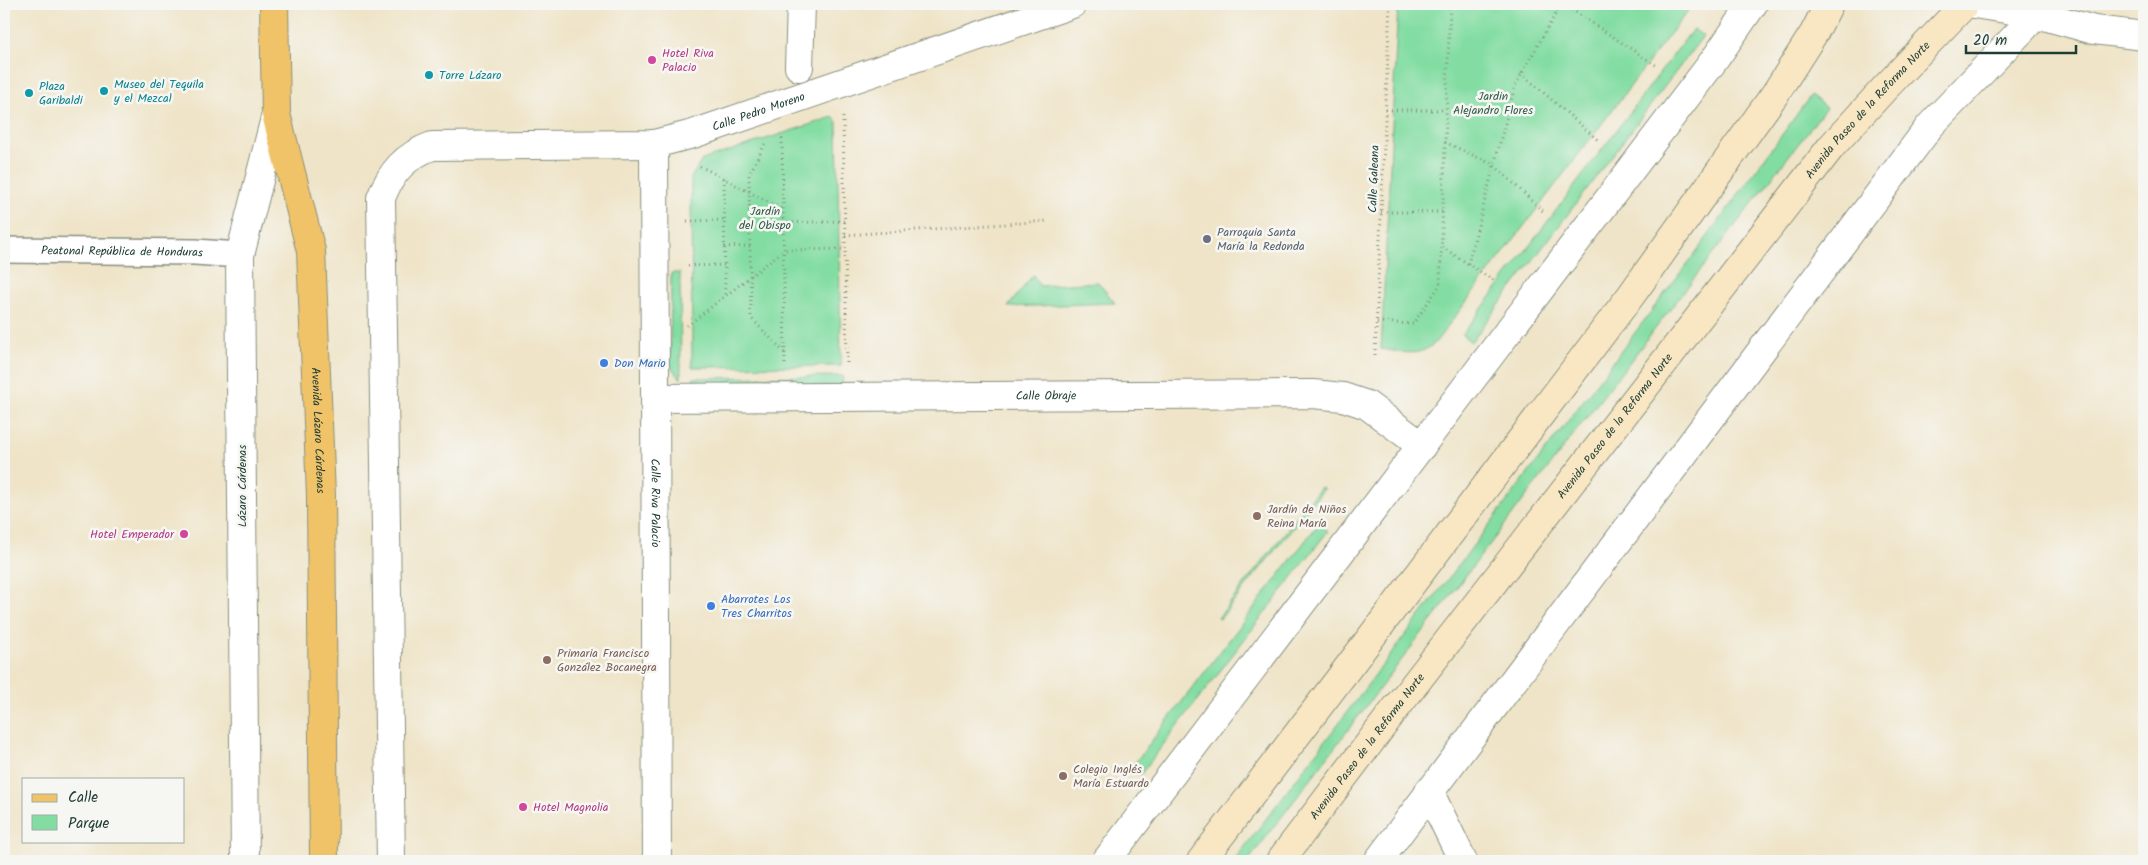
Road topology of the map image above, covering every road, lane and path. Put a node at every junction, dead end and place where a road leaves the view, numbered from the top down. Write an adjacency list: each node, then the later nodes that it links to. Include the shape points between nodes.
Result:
1 (274, 4): 18 (main road, Avenida Lázaro Cárdenas)
2 (801, 4): 13 (street)
3 (1072, 4): 24 (street, Calle Pedro Moreno, via 692,134)
4 (1390, 4): 16 (path, Calle Galeana)
5 (1450, 4): 17 (path)
6 (1562, 4): 14 (path); 15 (path)
7 (1753, 4): 59 (street, via 1703,75)
8 (1829, 4): 66 (main road, via 1775,94 1632,294)
9 (1965, 4): 67 (main road, Avenida Paseo de la Reforma Norte, via 1831,147)
10 (1974, 4): 11 (street)
11 (2037, 14): 12 (street, via 2094,30); 60 (street, via 1930,126)
12 (2144, 36)
13 (800, 66)
14 (1657, 66)
15 (1521, 73): 22 (path); 26 (path)
16 (1386, 110): 17 (path); 30 (path, Calle Galeana)
17 (1446, 110): 23 (path)
18 (276, 114): 45 (street, Lázaro Cárdenas); 62 (main road, Avenida Lázaro Cárdenas, via 311,250 321,496)
19 (842, 114): 35 (path)
20 (782, 135): 29 (path)
21 (769, 136): 28 (path, via 749,175)
22 (1599, 141)
23 (1445, 142): 26 (path); 31 (path)
24 (654, 144): 58 (street, Calle Riva Palacio); 63 (street, Calle Pedro Moreno, via 432,146 415,152 397,167 388,181 382,198)
25 (694, 163): 27 (path)
26 (1494, 165): 32 (path); 46 (path)
27 (724, 178): 28 (path); 33 (path)
28 (749, 192): 29 (path); 39 (path)
29 (784, 210): 37 (path)
30 (1381, 212): 31 (path); 52 (path, Calle Galeana)
31 (1442, 212): 40 (path)
32 (1544, 212)
33 (724, 220): 34 (path); 41 (path)
34 (685, 221)
35 (844, 221): 37 (path); 38 (path)
36 (1048, 222): 38 (path)
37 (783, 223): 44 (path)
38 (845, 234): 42 (path)
39 (750, 246): 41 (path); 49 (path)
40 (1441, 246): 46 (path); 52 (path, via 1440,285 1413,324)
41 (724, 247): 47 (path)
42 (845, 249): 44 (path); 57 (path)
43 (4, 250): 45 (street, Peatonal República de Honduras)
44 (784, 250): 49 (path); 54 (path)
45 (240, 255): 61 (street, Lázaro Cárdenas)
46 (1468, 264): 50 (path)
47 (724, 265): 48 (path); 51 (path)
48 (686, 266)
49 (750, 277): 51 (path); 54 (path, via 751,318)
50 (1493, 280)
51 (725, 297): 53 (path)
52 (1377, 322): 55 (path, Calle Galeana)
53 (687, 326)
54 (785, 353): 56 (path)
55 (1375, 355)
56 (785, 372)
57 (847, 372)
58 (656, 398): 59 (street, Calle Obraje, via 1313,394 1343,397 1367,405); 64 (street, Calle Riva Palacio)
59 (1422, 446): 65 (street)
60 (1429, 791): 68 (street); 69 (street)
61 (245, 861)
62 (324, 861)
63 (391, 861)
64 (657, 861)
65 (1106, 861)
66 (1201, 861)
67 (1280, 861)
68 (1378, 861)
69 (1463, 861)

